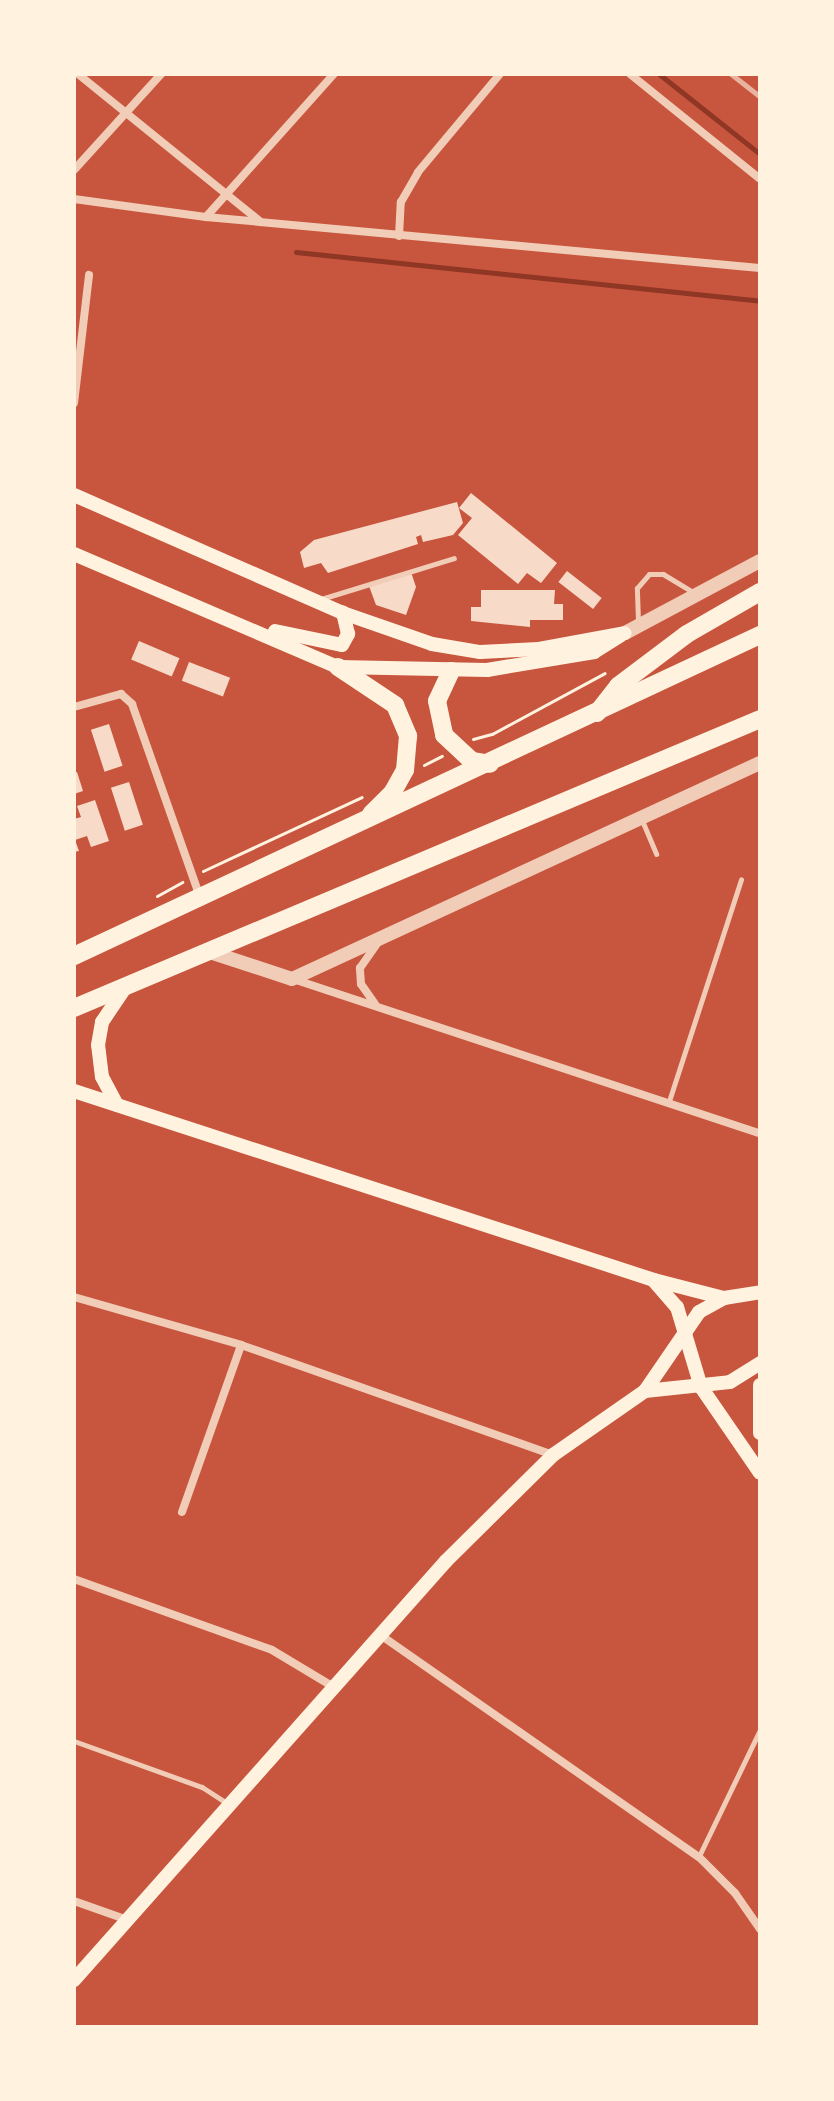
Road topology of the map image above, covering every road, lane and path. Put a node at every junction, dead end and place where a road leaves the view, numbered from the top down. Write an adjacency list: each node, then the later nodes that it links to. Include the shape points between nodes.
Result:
1 (78, 74): 6 (street)
2 (161, 74): 6 (street)
3 (334, 74): 9 (street)
4 (500, 74): 13 (street, via 418,172 401,202)
5 (630, 74): 8 (street)
6 (126, 113): 7 (street); 9 (street)
7 (74, 170)
8 (760, 179)
9 (227, 195): 11 (street); 12 (street)
10 (74, 199): 11 (street)
11 (206, 217): 12 (street)
12 (262, 222): 13 (street)
13 (399, 236): 14 (street)
14 (760, 268)
15 (89, 275): 16 (street)
16 (74, 403)
17 (74, 495): 23 (main road)
18 (74, 554): 25 (main road)
19 (454, 558): 23 (lane)
20 (760, 561): 22 (street)
21 (760, 592): 33 (highway, via 641,668 618,686)
22 (697, 595): 26 (street); 26 (lane, via 663,574 649,574 637,588)
23 (317, 601): 24 (main road)
24 (343, 613): 25 (main road, via 348,634 337,646); 27 (main road, via 432,644 480,652 539,649)
25 (228, 618): 29 (main road)
26 (639, 626): 27 (street)
27 (625, 633): 31 (main road, via 594,652)
28 (759, 636): 33 (highway)
29 (338, 667): 31 (main road); 42 (highway, via 395,705 408,736 405,770 393,792)
30 (614, 667): 35 (path, via 492,734)
31 (451, 671): 38 (highway, via 437,701 444,735 472,761)
32 (74, 707): 44 (street, via 121,694 132,704)
33 (594, 717): 38 (highway)
34 (760, 719): 49 (highway)
35 (468, 740)
36 (447, 754): 39 (path)
37 (760, 763): 41 (street)
38 (490, 764): 42 (highway)
39 (412, 771)
40 (371, 793): 44 (path)
41 (641, 818): 43 (lane); 48 (street)
42 (362, 823): 46 (highway)
43 (656, 854)
44 (192, 876): 46 (street); 47 (path)
45 (741, 879): 56 (lane)
46 (201, 898): 50 (highway)
47 (151, 900)
48 (381, 938): 51 (street); 53 (street, via 360,968 366,995)
49 (210, 952): 51 (street); 52 (highway)
50 (74, 956)
51 (292, 979): 53 (street)
52 (129, 984): 54 (highway); 57 (main road, via 102,1022 98,1045 102,1077)
53 (379, 1007): 56 (street)
54 (74, 1008)
55 (74, 1091): 57 (main road)
56 (669, 1101): 58 (street)
57 (117, 1105): 59 (main road)
58 (760, 1133)
59 (654, 1280): 62 (main road); 63 (main road, via 677,1307)
60 (760, 1292): 62 (main road)
61 (74, 1297): 64 (street)
62 (724, 1298): 63 (main road, via 699,1312)
63 (687, 1330): 67 (main road, via 687,1350); 68 (main road)
64 (241, 1345): 70 (street); 72 (street)
65 (760, 1363): 67 (main road, via 730,1382)
66 (760, 1385): 69 (main road)
67 (701, 1387): 68 (main road); 71 (main road)
68 (645, 1391): 70 (main road)
69 (760, 1433)
70 (553, 1455): 74 (main road)
71 (760, 1473)
72 (182, 1512)
73 (74, 1579): 75 (street, via 272,1650)
74 (378, 1634): 75 (main road); 79 (street)
75 (332, 1686): 78 (main road)
76 (760, 1730): 79 (lane)
77 (74, 1741): 78 (lane, via 202,1787)
78 (227, 1803): 81 (main road)
79 (699, 1857): 82 (street, via 735,1893)
80 (74, 1901): 81 (street)
81 (125, 1919): 83 (main road)
82 (760, 1929)
83 (74, 1980)

